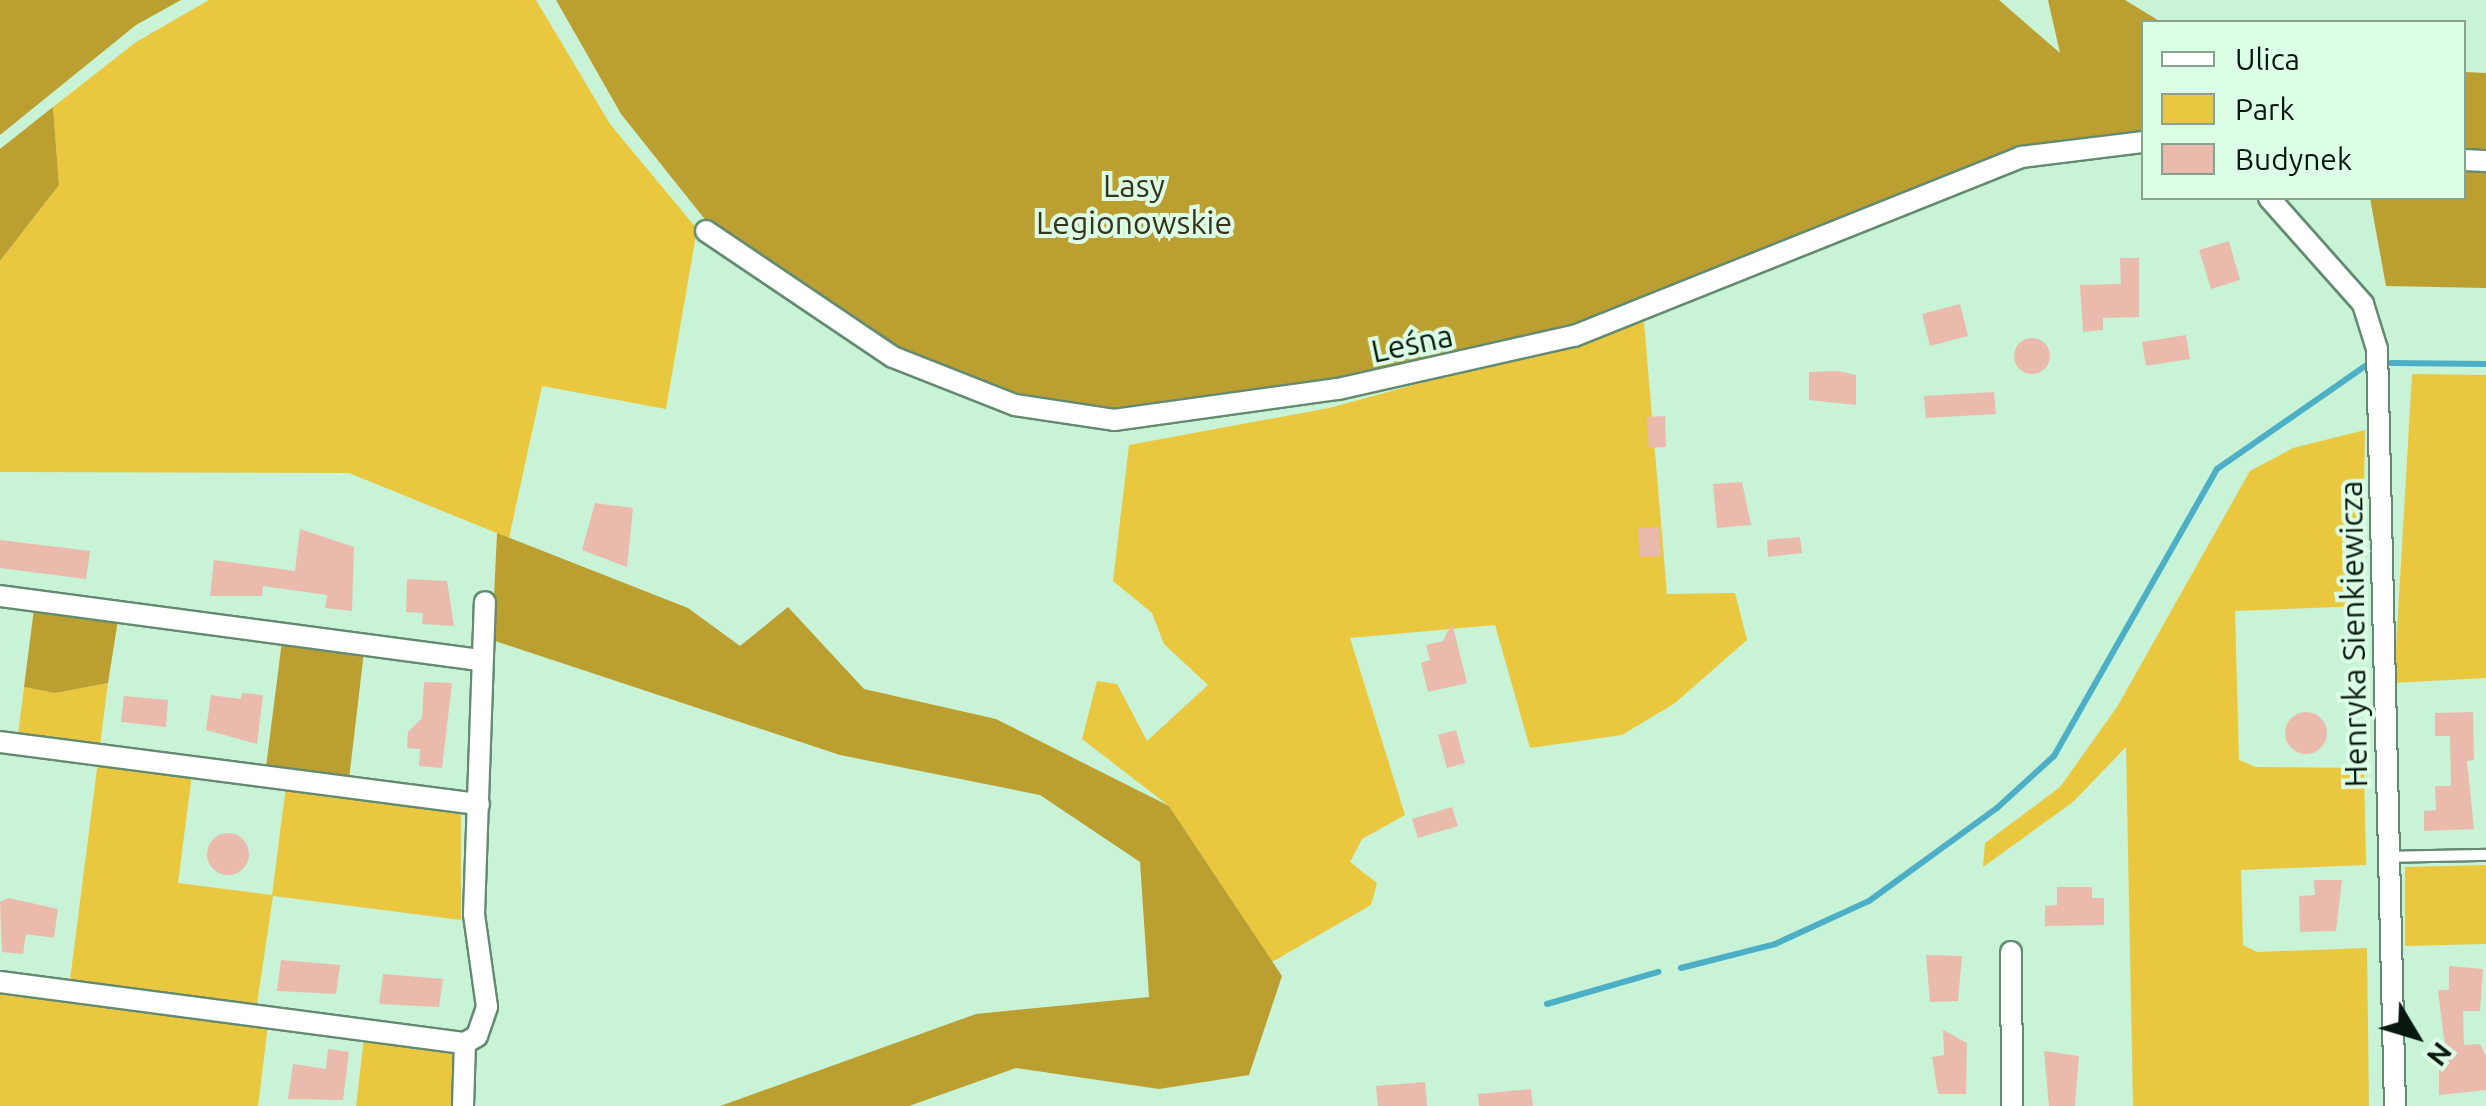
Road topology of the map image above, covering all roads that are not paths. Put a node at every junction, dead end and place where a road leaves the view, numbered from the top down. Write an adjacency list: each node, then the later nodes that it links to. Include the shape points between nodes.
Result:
1 (2141, 142): 3 (street, Leśna, via 2020,156 1574,336 1240,407 1114,420 1016,405 893,357)
2 (2271, 200): 10 (street, Henryka Sienkiewicza, via 2363,304 2377,349)
3 (706, 231)
4 (0, 596): 6 (street)
5 (485, 602): 6 (street)
6 (481, 660): 8 (street)
7 (0, 742): 8 (street)
8 (478, 804): 13 (street, via 474,948 487,1007 477,1036)
9 (2486, 855): 10 (lane)
10 (2388, 858): 16 (street, Henryka Sienkiewicza)
11 (2011, 952): 15 (street)
12 (0, 982): 13 (street)
13 (465, 1043): 14 (street)
14 (462, 1106)
15 (2012, 1106)
16 (2395, 1106)

